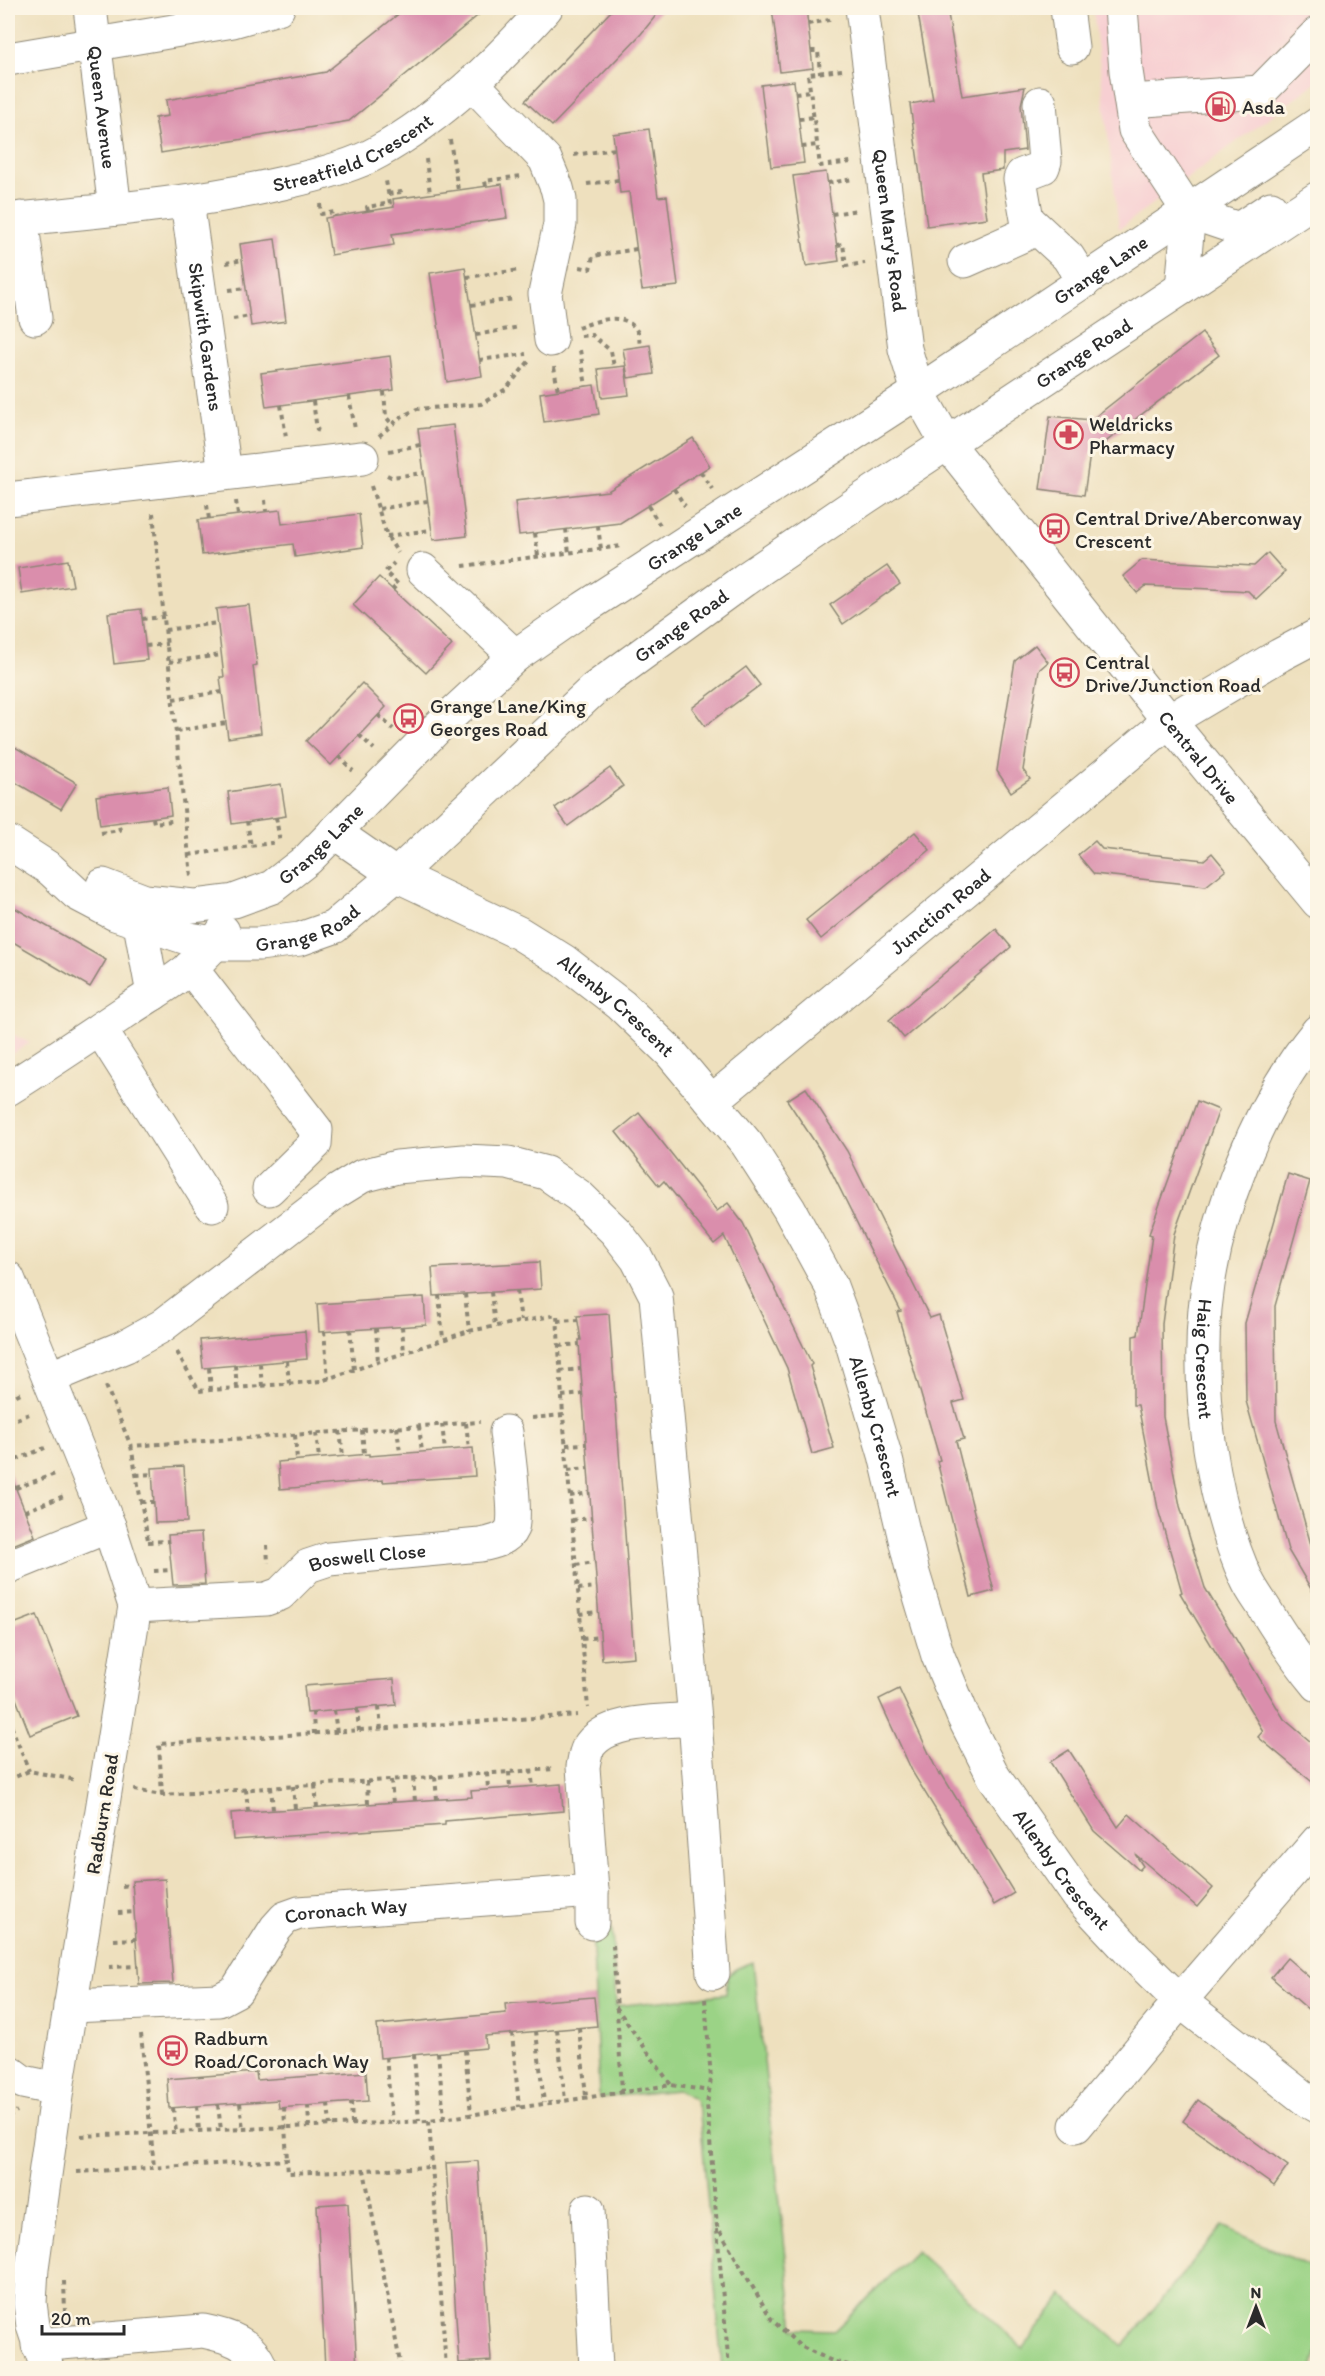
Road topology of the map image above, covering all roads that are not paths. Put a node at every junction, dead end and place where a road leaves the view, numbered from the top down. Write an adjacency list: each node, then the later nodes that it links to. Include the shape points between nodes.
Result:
1 (90, 8): 8 (street, Queen Avenue)
2 (278, 8): 8 (street, via 233,21)
3 (546, 8): 11 (street, Streatfield Crescent)
4 (862, 8): 27 (street, Queen Mary's Road, via 905,349)
5 (1066, 8): 9 (street)
6 (1121, 8): 12 (street)
7 (1317, 33): 12 (street, via 1260,92)
8 (95, 46): 10 (street); 18 (street, Queen Avenue)
9 (1072, 47)
10 (8, 59)
11 (472, 84): 17 (street, Streatfield Crescent, via 376,154 312,176); 25 (street, via 547,164 560,200)
12 (1131, 101): 19 (street, via 1135,130)
13 (1040, 103): 21 (street, via 1044,165 1024,172 1020,179 1024,215)
14 (1317, 124): 19 (street, Grange Lane)
15 (1317, 185): 19 (street, via 1302,189 1239,229)
16 (1317, 198): 24 (street, Grange Road)
17 (187, 202): 18 (street, Streatfield Crescent); 30 (street, Skipwith Gardens)
18 (115, 209): 20 (street, Streatfield Crescent)
19 (1189, 212): 23 (street, Grange Lane); 24 (street)
20 (14, 219): 26 (street)
21 (1037, 229): 22 (street); 23 (street, via 1068,257)
22 (965, 261)
23 (1084, 282): 27 (street, Grange Lane)
24 (1182, 288): 28 (street, Grange Road)
25 (549, 296)
26 (34, 318)
27 (918, 392): 28 (street, Queen Mary's Road); 34 (street, Grange Lane)
28 (947, 443): 35 (street, Central Drive); 38 (street, Grange Road, via 744,580 594,689)
29 (362, 458): 30 (street)
30 (225, 473): 31 (street)
31 (8, 499)
32 (423, 570): 34 (street)
33 (1317, 635): 35 (street, Junction Road)
34 (515, 656): 37 (street, Grange Lane, via 436,729)
35 (1169, 722): 40 (street, Central Drive); 48 (street, Junction Road)
36 (8, 842): 41 (street, Grange Lane, via 50,869 87,879)
37 (324, 843): 38 (street, Allenby Crescent); 39 (street, Grange Lane, via 272,887)
38 (396, 874): 42 (street, Grange Road, via 334,927 300,939 259,944); 48 (street, Allenby Crescent, via 519,933 564,961 621,1005 670,1052)
39 (234, 901): 41 (street, Grange Lane); 42 (street)
40 (1317, 902)
41 (142, 912): 42 (street, Grange Road, via 190,939); 44 (street)
42 (216, 943): 43 (street)
43 (190, 967): 44 (street); 49 (street, via 316,1130 315,1144)
44 (153, 994): 45 (street)
45 (100, 1029): 47 (street); 50 (street)
46 (1317, 1031): 57 (street, Haig Crescent, via 1300,1052 1252,1138 1230,1198 1205,1309 1204,1387 1210,1448 1226,1526 1247,1581 1294,1657)
47 (8, 1089)
48 (712, 1101): 61 (street, Allenby Crescent, via 747,1144 789,1209 831,1286 882,1445 913,1574 938,1656 994,1777 1078,1896)
49 (268, 1189)
50 (212, 1206)
51 (8, 1278): 52 (street, Radburn Road)
52 (36, 1385): 54 (street, Radburn Road); 58 (street, via 162,1326 362,1176 397,1167 464,1161 508,1163 546,1173 579,1196 615,1232 637,1259 656,1296)
53 (505, 1426): 56 (street, Boswell Close, via 513,1514 512,1528 504,1538 329,1559 308,1566 280,1594 266,1599)
54 (109, 1526): 55 (street); 56 (street, Radburn Road)
55 (8, 1567)
56 (135, 1605): 62 (street, Radburn Road)
57 (1317, 1685)
58 (695, 1719): 60 (street); 62 (street, Coronach Way, via 624,1725 598,1736 587,1749 583,1767 592,1907 299,1913 285,1918 236,1991 219,2000)
59 (1317, 1841): 61 (street)
60 (713, 1973)
61 (1180, 2001): 65 (street, Allenby Crescent); 66 (street)
62 (70, 2006): 64 (street, Radburn Road)
63 (8, 2071): 64 (street, via 23,2082)
64 (57, 2089): 68 (street, Radburn Road, via 32,2268)
65 (1317, 2107)
66 (1076, 2126)
67 (588, 2210): 71 (street)
68 (19, 2304): 69 (street, Radburn Road)
69 (51, 2352): 70 (street, via 204,2331 229,2336 245,2346)
70 (261, 2368)
71 (596, 2368)

